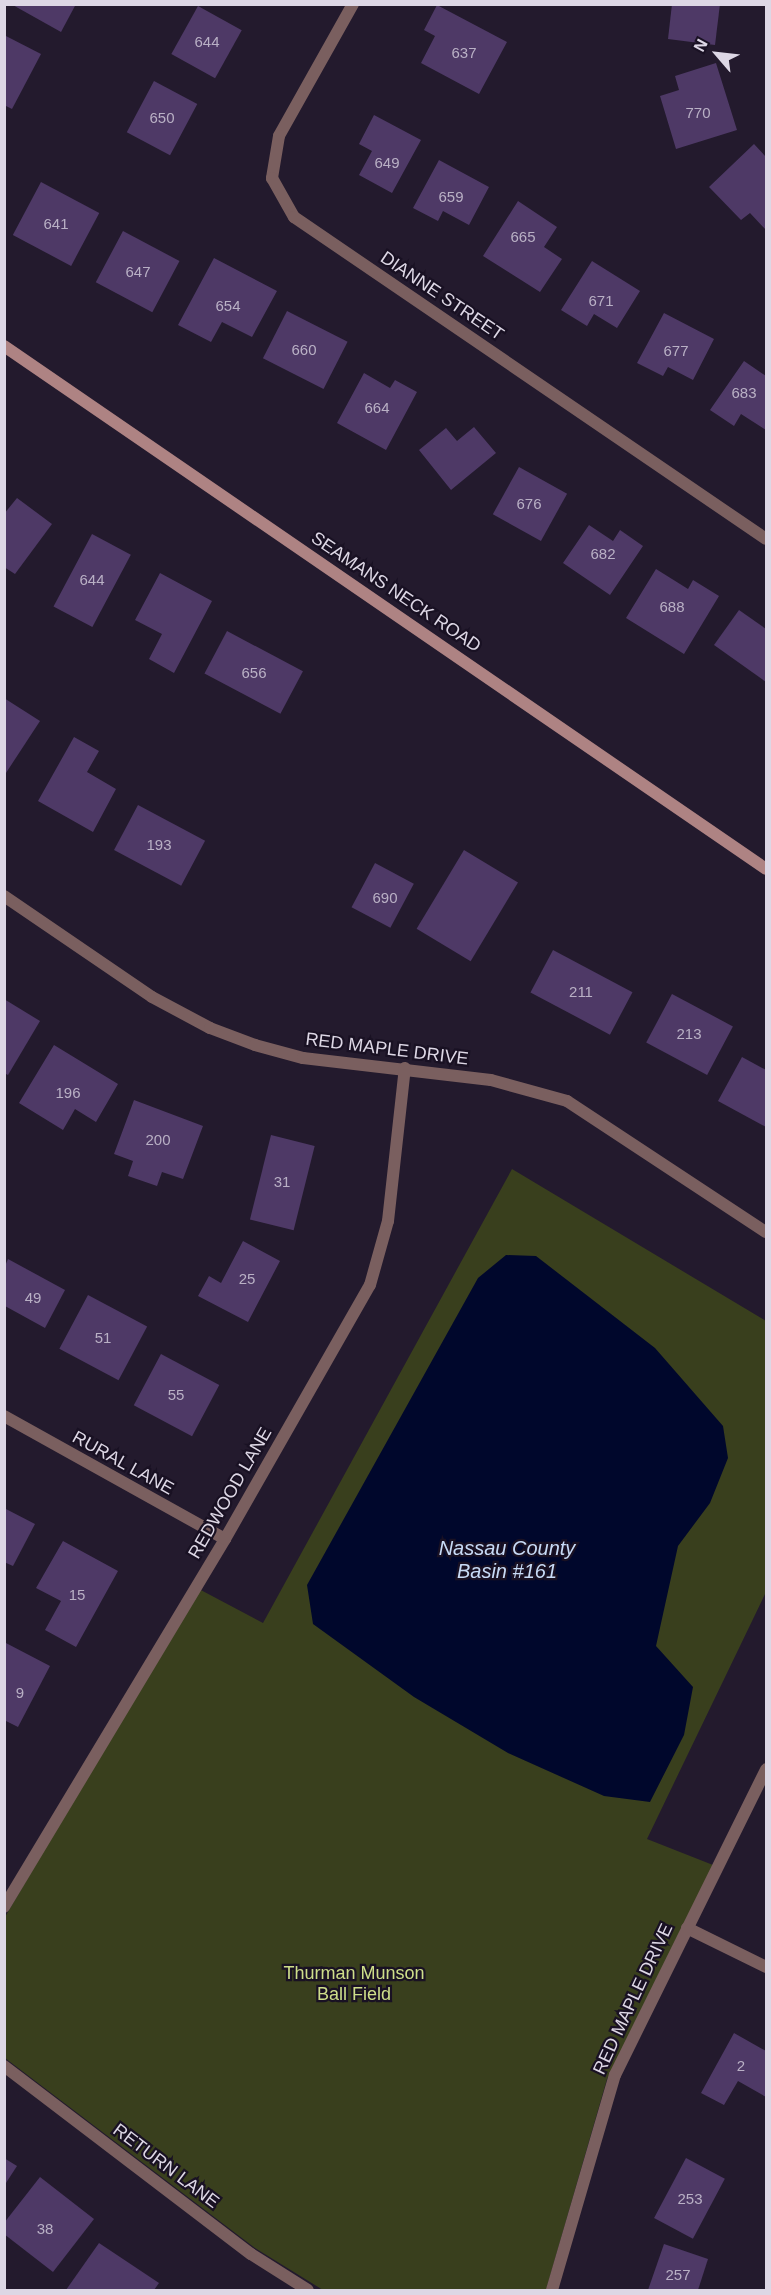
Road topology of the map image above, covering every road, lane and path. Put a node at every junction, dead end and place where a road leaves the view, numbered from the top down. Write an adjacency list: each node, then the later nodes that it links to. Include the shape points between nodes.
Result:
1 (353, 4): 3 (street, DIANNE STREET, via 279,136 273,178 294,217)
2 (4, 346): 4 (main road, SEAMANS NECK ROAD)
3 (766, 539)
4 (766, 868)
5 (4, 896): 6 (street, RED MAPLE DRIVE, via 152,997 210,1028 303,1058)
6 (405, 1068): 7 (street, RED MAPLE DRIVE, via 491,1080 567,1101); 9 (street, REDWOOD LANE, via 388,1221 370,1285)
7 (766, 1232)
8 (4, 1416): 9 (street, RURAL LANE)
9 (225, 1539): 11 (street, REDWOOD LANE)
10 (766, 1769): 12 (street, RED MAPLE DRIVE)
11 (4, 1907)
12 (687, 1928): 13 (street); 16 (street, RED MAPLE DRIVE, via 615,2074)
13 (766, 1967)
14 (4, 2066): 15 (street, RETURN LANE, via 251,2254)
15 (308, 2290)
16 (552, 2290)

